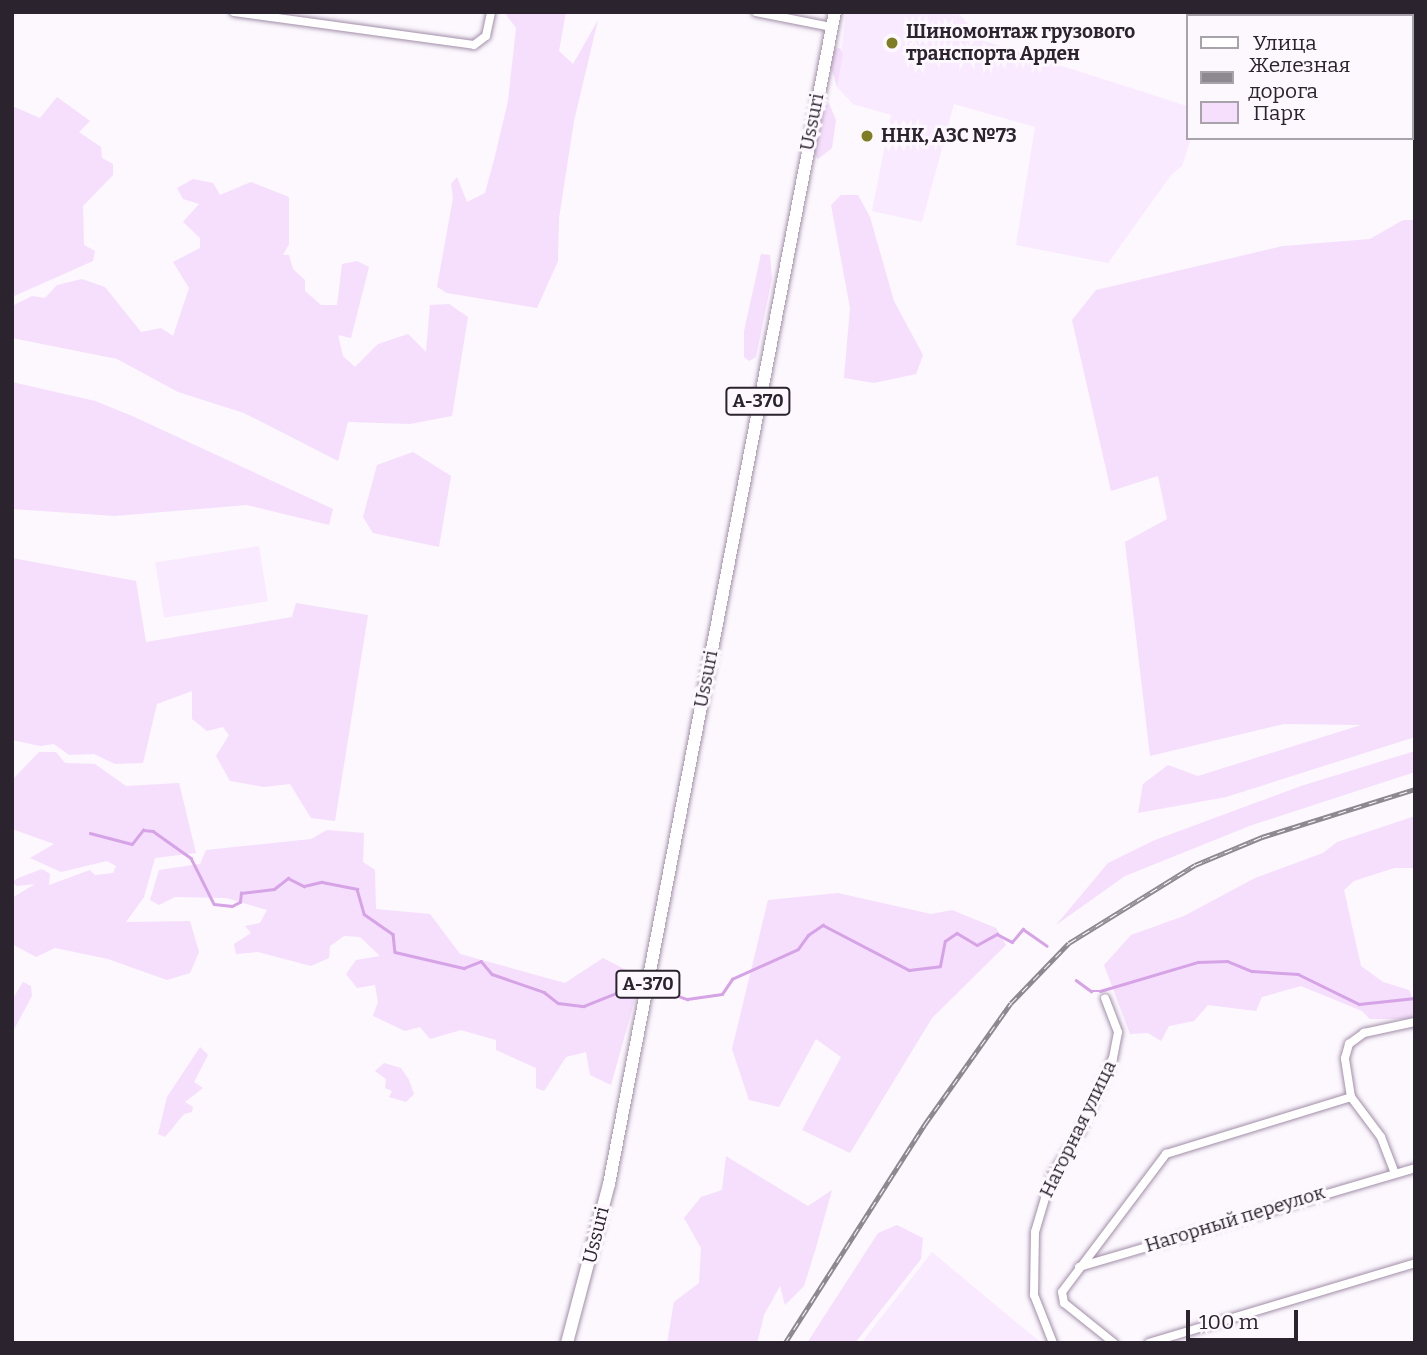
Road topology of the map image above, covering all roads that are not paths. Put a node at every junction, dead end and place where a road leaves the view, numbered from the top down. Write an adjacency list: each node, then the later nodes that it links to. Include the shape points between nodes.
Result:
1 (234, 12): 2 (street, via 474,45 486,36)
2 (491, 12)
3 (756, 12): 5 (street)
4 (835, 12): 5 (highway, Ussuri / А-370)
5 (831, 27): 13 (highway, Ussuri / А-370, via 629,1080 593,1251)
6 (1105, 998): 14 (street, Нагорная улица, via 1118,1032 1113,1058 1080,1132 1048,1185 1035,1232 1034,1295)
7 (1415, 1022): 8 (street, via 1364,1033 1349,1044 1345,1058)
8 (1351, 1097): 10 (street, via 1381,1137); 12 (street, via 1166,1154)
9 (1415, 1168): 10 (street, Нагорный переулок)
10 (1394, 1171): 12 (street, Нагорный переулок)
11 (1415, 1263): 16 (street)
12 (1077, 1268): 15 (street, via 1061,1298)
13 (567, 1343)
14 (1053, 1343)
15 (1114, 1343)
16 (1149, 1343)

